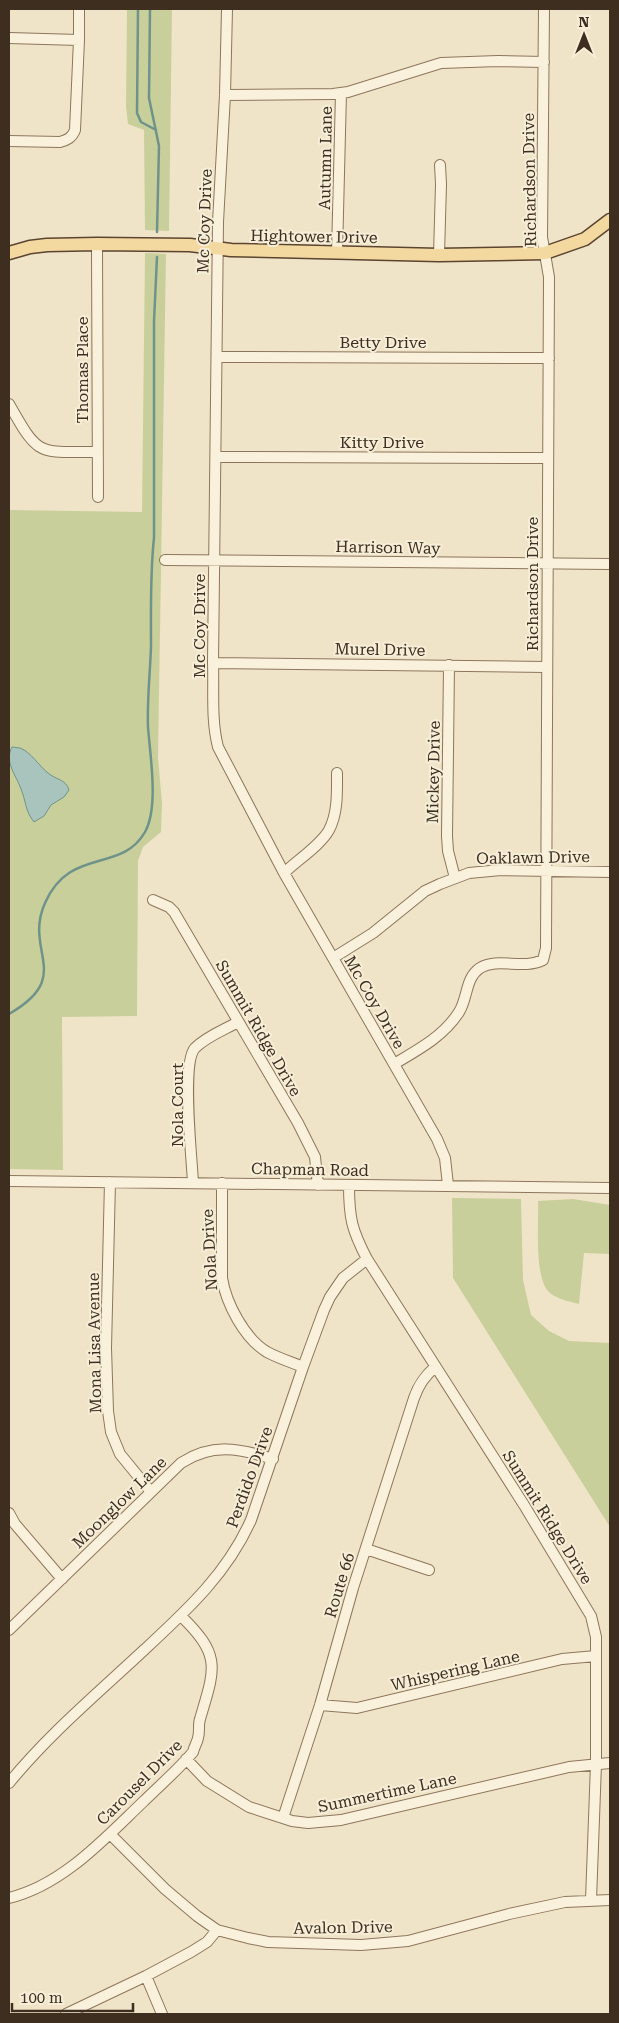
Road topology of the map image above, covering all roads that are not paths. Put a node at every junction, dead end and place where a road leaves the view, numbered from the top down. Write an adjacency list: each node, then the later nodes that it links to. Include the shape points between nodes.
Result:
1 (79, 9): 5 (street)
2 (227, 9): 8 (street, Mc Coy Drive)
3 (544, 9): 6 (street, Richardson Drive)
4 (9, 38): 5 (street)
5 (79, 40): 9 (street, via 75,130 68,140 60,142)
6 (544, 62): 7 (street, via 442,63); 16 (street, Richardson Drive, via 542,237)
7 (341, 93): 8 (street); 14 (street, Autumn Lane)
8 (225, 95): 13 (street, Mc Coy Drive)
9 (9, 142)
10 (440, 165): 17 (street)
11 (610, 220): 16 (main road, Hightower Drive, via 585,239)
12 (97, 244): 13 (main road, Hightower Drive); 15 (main road, Hightower Drive, via 47,245); 21 (street, Thomas Place)
13 (217, 249): 14 (main road, Hightower Drive); 18 (street, Mc Coy Drive)
14 (337, 253): 17 (main road, Hightower Drive)
15 (9, 254)
16 (545, 254): 17 (main road, Hightower Drive); 19 (street, Richardson Drive, via 549,277)
17 (439, 255)
18 (217, 357): 19 (street, Betty Drive); 22 (street, Mc Coy Drive)
19 (549, 358): 23 (street, Richardson Drive)
20 (9, 404): 21 (street, via 27,436 38,448)
21 (97, 452): 24 (street, Thomas Place)
22 (216, 457): 23 (street, Kitty Drive); 26 (street, Mc Coy Drive)
23 (548, 458): 27 (street, Richardson Drive)
24 (98, 497)
25 (165, 560): 26 (street, Harrison Way)
26 (214, 560): 27 (street, Harrison Way); 29 (street, Mc Coy Drive)
27 (546, 563): 28 (street, Harrison Way); 31 (street, Richardson Drive)
28 (610, 564)
29 (213, 663): 30 (street, Murel Drive); 35 (street, Mc Coy Drive, via 218,747)
30 (449, 665): 31 (street, Murel Drive); 36 (street, Mickey Drive, via 447,836)
31 (546, 667): 33 (street, Richardson Drive)
32 (337, 773): 35 (street, via 334,814 329,830)
33 (546, 870): 34 (street, Oaklawn Drive); 36 (street, Oaklawn Drive, via 483,870); 40 (street, Richardson Drive, via 546,948 543,960 533,965 491,964 481,968 473,974 463,1005 448,1028)
34 (610, 872)
35 (284, 873): 38 (street, Mc Coy Drive)
36 (455, 878): 38 (street, Oaklawn Drive, via 425,891 373,933)
37 (153, 900): 39 (street, Summit Ridge Drive, via 174,912)
38 (333, 958): 40 (street, Mc Coy Drive)
39 (238, 1022): 43 (street, Nola Court, via 206,1040 194,1049 191,1056 188,1087); 45 (street, Summit Ridge Drive, via 309,1145 316,1164)
40 (394, 1064): 47 (street, Mc Coy Drive, via 437,1139)
41 (9, 1181): 42 (street, Chapman Road)
42 (110, 1182): 43 (street, Chapman Road); 53 (street, Mona Lisa Avenue, via 106,1348 108,1412 111,1432 120,1454)
43 (193, 1183): 44 (street, Chapman Road)
44 (222, 1183): 45 (street, Chapman Road); 50 (street, Nola Drive, via 224,1293 245,1330 265,1351)
45 (318, 1185): 46 (street, Chapman Road)
46 (349, 1185): 47 (street, Chapman Road); 49 (street, Summit Ridge Drive, via 353,1230)
47 (448, 1185): 48 (street, Chapman Road)
48 (610, 1188)
49 (367, 1260): 50 (street, Perdido Drive, via 343,1278 330,1297); 51 (street, Summit Ridge Drive)
50 (302, 1367): 52 (street, Perdido Drive)
51 (435, 1367): 55 (street, Route 66, via 419,1385 414,1398); 60 (street, Summit Ridge Drive, via 591,1616)
52 (273, 1459): 53 (street, Moonglow Lane, via 246,1450 204,1451 181,1463); 58 (street, Perdido Drive, via 241,1542 226,1566)
53 (151, 1492): 57 (street, Moonglow Lane)
54 (9, 1513): 57 (street)
55 (366, 1549): 56 (street); 61 (street, Route 66)
56 (429, 1570)
57 (62, 1578): 59 (street, Moonglow Lane)
58 (181, 1616): 62 (street, Carousel Drive, via 205,1644 212,1665 212,1676 198,1723 199,1736); 65 (street, Perdido Drive, via 29,1759)
59 (9, 1630)
60 (596, 1656): 61 (street, Whispering Lane, via 562,1659 357,1708); 64 (street, Summit Ridge Drive)
61 (320, 1705): 66 (street, Route 66)
62 (186, 1760): 66 (street, Summertime Lane, via 207,1781 233,1797 250,1807); 67 (street, Carousel Drive)
63 (610, 1763): 64 (street, Summertime Lane)
64 (596, 1764): 66 (street, Summertime Lane, via 341,1820 308,1823); 69 (street, Summit Ridge Drive)
65 (9, 1783)
66 (283, 1818)
67 (110, 1834): 68 (street, Carousel Drive, via 53,1879); 71 (street, Avalon Drive, via 165,1889)
68 (9, 1898)
69 (591, 1900): 70 (street, Avalon Drive); 71 (street, Avalon Drive, via 565,1902 408,1941 384,1943 268,1942)
70 (610, 1900)
71 (217, 1930): 72 (street, via 207,1942)
72 (146, 1976): 73 (street); 74 (street)
73 (66, 2014)
74 (162, 2014)

